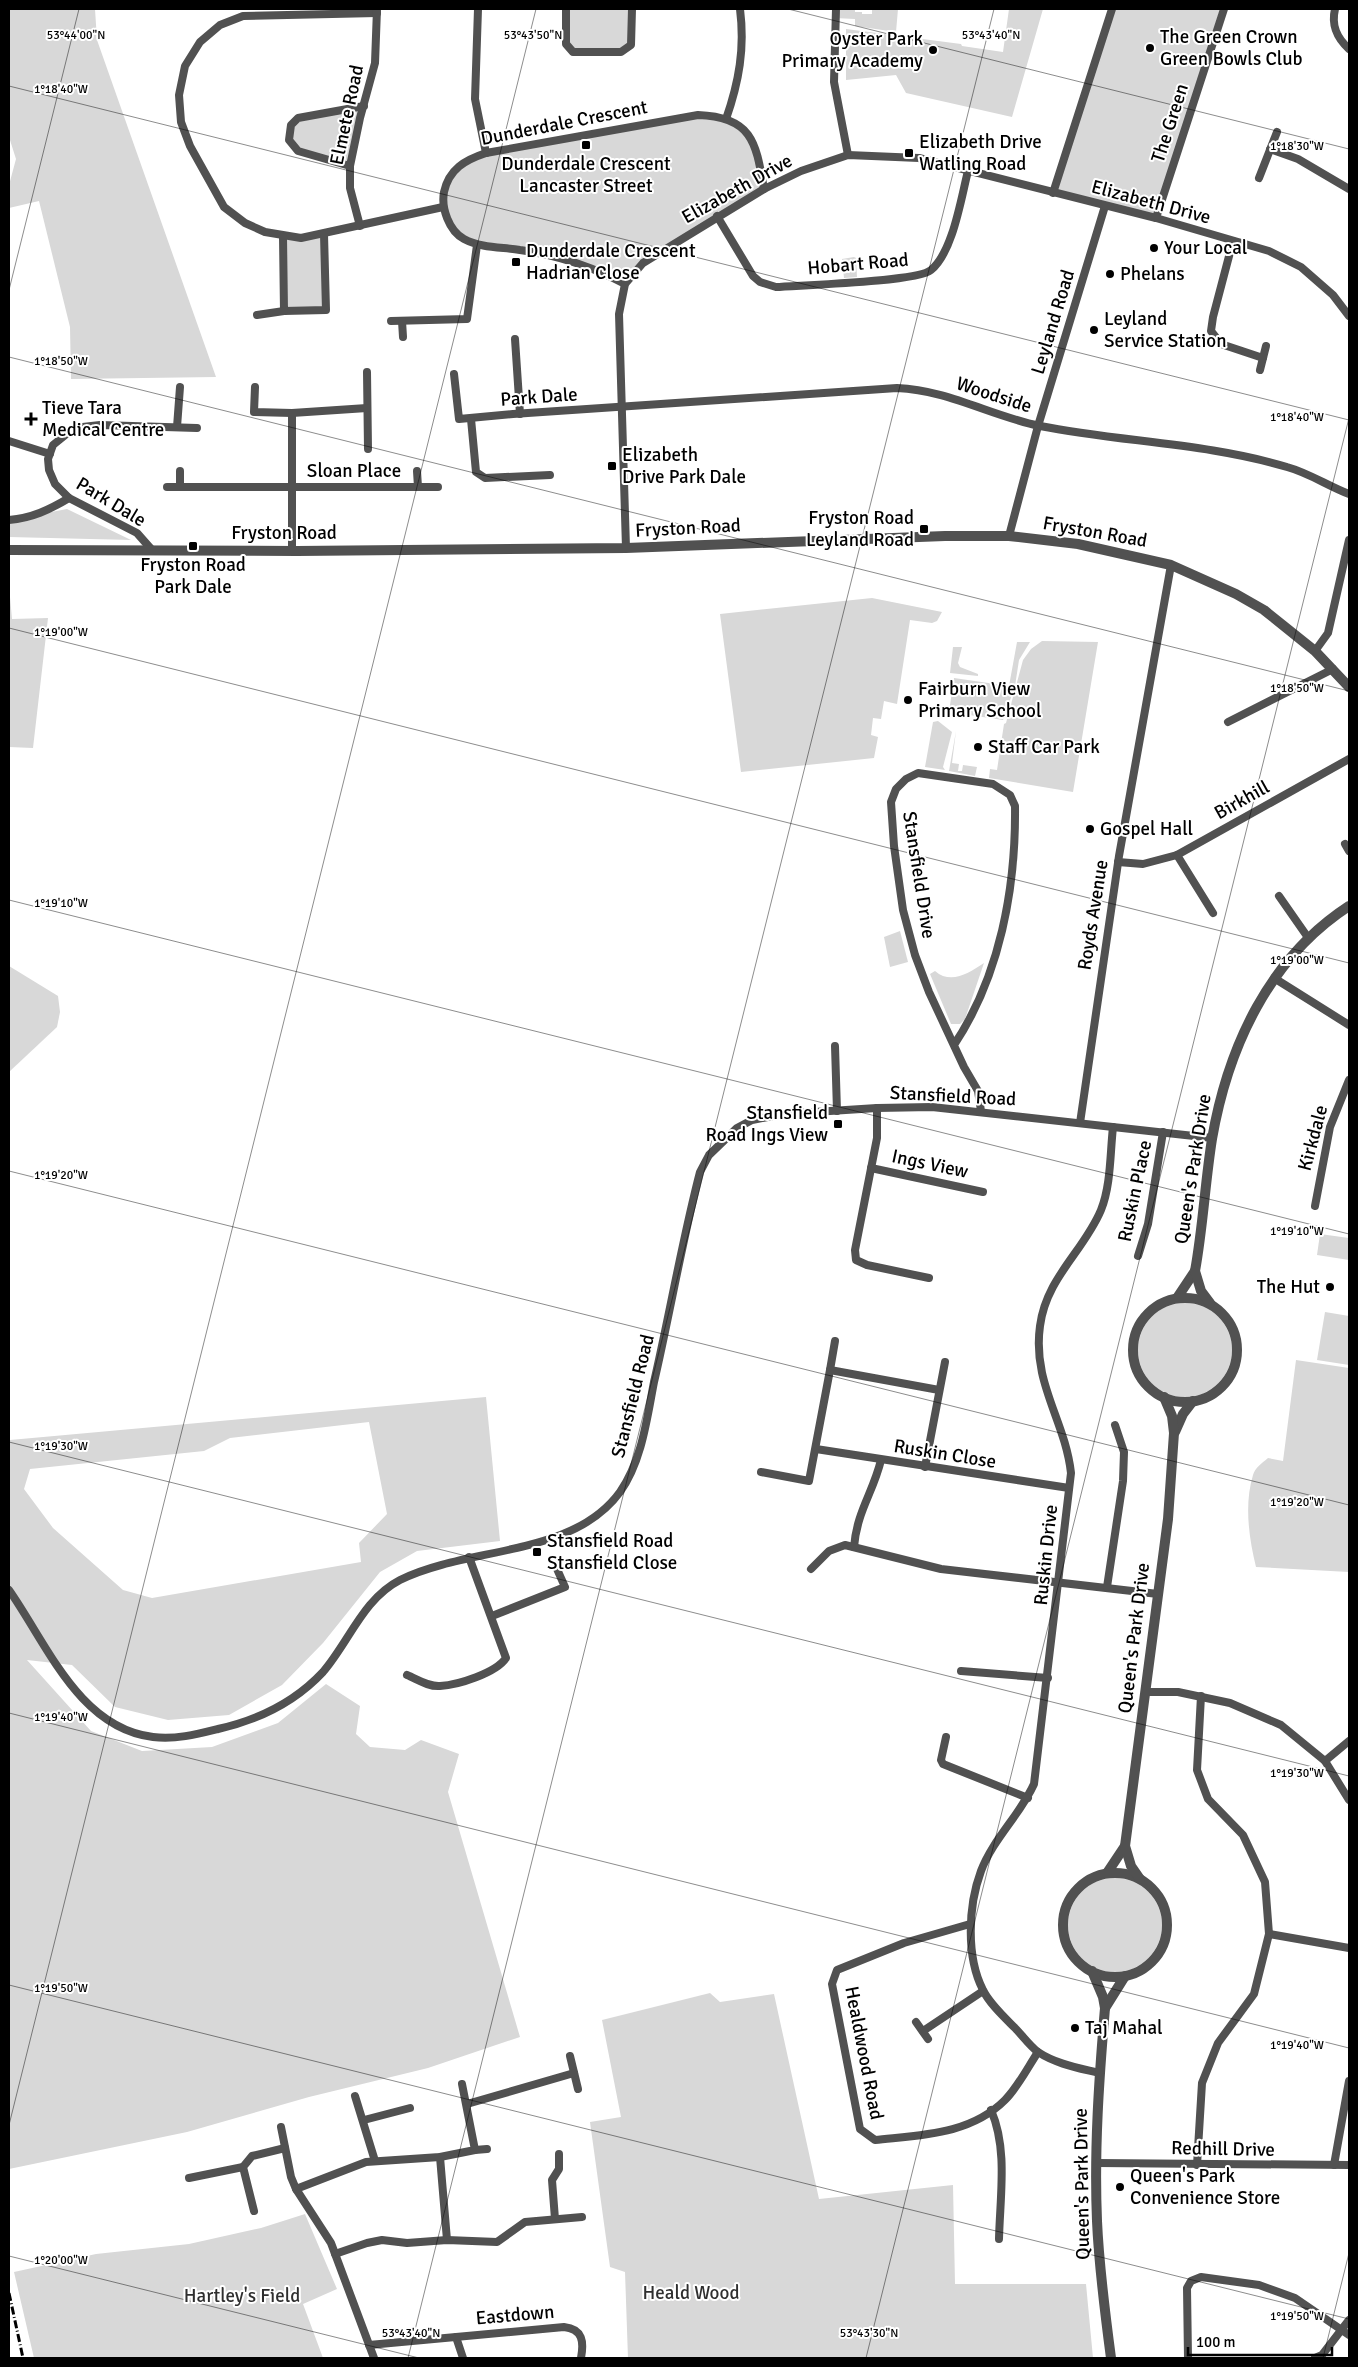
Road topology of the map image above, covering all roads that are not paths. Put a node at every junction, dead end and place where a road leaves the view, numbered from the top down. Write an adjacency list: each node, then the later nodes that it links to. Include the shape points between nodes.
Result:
1 (478, 9): 15 (street, via 475,99)
2 (566, 9): 3 (street, via 566,44 573,52 622,52 631,44)
3 (632, 9)
4 (740, 9): 12 (street, via 742,60)
5 (836, 9): 16 (street, via 834,82)
6 (1112, 9): 22 (street)
7 (1224, 9): 26 (street, The Green)
8 (1335, 9): 10 (street, via 1336,33)
9 (377, 11): 11 (street, Elmete Road, via 375,64); 29 (street, via 243,16 220,25 200,42 185,66 179,95 181,122 190,146 224,207 245,223)
10 (1349, 49)
11 (364, 106): 17 (street, Elmete Road); 17 (street, via 298,118 291,125 289,140 298,151)
12 (726, 119): 15 (street, Dunderdale Crescent, via 698,115); 20 (street, Dunderdale Crescent, via 748,135 757,149)
13 (1277, 132): 14 (street)
14 (1270, 149): 19 (street); 21 (street, via 1298,159)
15 (486, 153): 24 (street, Dunderdale Crescent, via 457,167 449,178)
16 (848, 155): 18 (street, Elizabeth Drive, via 919,158); 20 (street, Elizabeth Drive, via 801,171)
17 (350, 166): 27 (street, Elmete Road, via 350,188)
18 (968, 171): 22 (street, Elizabeth Drive); 25 (street, Hobart Road, via 943,255 930,271 908,278 768,285 753,276)
19 (1258, 178)
20 (764, 189): 25 (street, Elizabeth Drive)
21 (1349, 189)
22 (1053, 193): 23 (street, Elizabeth Drive)
23 (1105, 206): 26 (street, Elizabeth Drive); 52 (street, Leyland Road)
24 (443, 207): 27 (street); 31 (street, via 461,238)
25 (717, 216): 32 (street, Elizabeth Drive, via 643,264)
26 (1156, 218): 30 (street, Elizabeth Drive)
27 (360, 226): 28 (street)
28 (324, 234): 29 (street, via 301,238); 33 (street, via 326,310)
29 (283, 236): 33 (street)
30 (1233, 241): 35 (street, Elizabeth Drive, via 1269,251 1301,267 1333,295); 41 (street, via 1212,331 1221,344)
31 (477, 245): 32 (street, via 565,259 598,270); 37 (street, via 468,318)
32 (625, 284): 47 (street, via 619,314)
33 (284, 311): 34 (street)
34 (257, 315)
35 (1349, 316)
36 (391, 321): 37 (street)
37 (402, 321): 38 (street)
38 (403, 337)
39 (515, 339): 50 (street)
40 (1266, 346): 41 (street)
41 (1263, 358): 42 (street)
42 (1260, 370)
43 (367, 372): 48 (street, Sloan Place)
44 (454, 374): 51 (street, Park Dale, via 459,419)
45 (180, 387): 53 (street)
46 (254, 387): 49 (street, via 254,412)
47 (622, 407): 50 (street, Park Dale); 52 (street, Woodside, via 897,388 928,391); 71 (street)
48 (367, 408): 49 (street); 56 (street, Sloan Place)
49 (292, 413): 63 (street, Sloan Place)
50 (520, 414): 51 (street, Park Dale)
51 (471, 419): 60 (street, via 476,472 485,478)
52 (1038, 426): 66 (street, Woodside, via 1248,457 1288,467); 69 (street, Leyland Road)
53 (177, 428): 54 (street); 57 (street, via 100,425 74,428 53,445)
54 (197, 428)
55 (9, 440): 57 (street)
56 (368, 449)
57 (50, 454): 67 (street, Park Dale, via 49,470 54,484)
58 (180, 471): 62 (street)
59 (417, 471): 64 (street, Sloan Place)
60 (550, 475)
61 (167, 487): 62 (street, Sloan Place)
62 (180, 487): 63 (street, Sloan Place)
63 (291, 487): 64 (street, Sloan Place); 74 (street, Sloan Place)
64 (418, 487): 65 (street, Sloan Place)
65 (438, 487)
66 (1349, 494)
67 (69, 498): 68 (street, via 45,512); 73 (street, Park Dale, via 137,533)
68 (9, 520)
69 (1009, 536): 71 (street, Fryston Road); 75 (street, Fryston Road, via 1078,544)
70 (1349, 540): 76 (street, via 1328,633)
71 (626, 548): 74 (street, Fryston Road)
72 (9, 550): 73 (street, Fryston Road)
73 (152, 550): 74 (street, Fryston Road)
74 (292, 551)
75 (1172, 565): 76 (street, Fryston Road, via 1264,610); 82 (street, Royds Avenue)
76 (1315, 651): 77 (street, Fryston Road)
77 (1333, 669): 78 (street, Fryston Road); 79 (street)
78 (1349, 687)
79 (1228, 722)
80 (1349, 759): 81 (street, Birkhill)
81 (1177, 855): 82 (street, Birkhill, via 1144,864); 85 (street)
82 (1118, 862): 95 (street, Royds Avenue)
83 (1279, 896): 86 (street)
84 (1349, 906): 86 (street, Queen's Park Drive)
85 (1214, 913)
86 (1309, 939): 87 (street, Queen's Park Drive)
87 (1274, 978): 88 (street); 98 (street, Queen's Park Drive, via 1242,1032 1225,1080)
88 (1349, 1025)
89 (954, 1045): 89 (street, Stansfield Drive, via 971,1019 996,958 1009,885 1015,806 1010,795 993,784 918,773 896,789 892,802 894,846 903,910 915,955); 94 (street, Stansfield Drive, via 978,1091)
90 (835, 1046): 93 (street)
91 (1349, 1080): 101 (street, Kirkdale, via 1330,1127)
92 (877, 1108): 93 (street, Stansfield Road); 94 (street, Stansfield Road, via 932,1107); 99 (street, Ings View, via 877,1138)
93 (837, 1111): 121 (street, Stansfield Road, via 783,1114 752,1120 726,1137 709,1155 695,1190 636,1462 622,1490 589,1522 554,1538)
94 (980, 1111): 95 (street, Stansfield Road)
95 (1080, 1123): 96 (street, Stansfield Road)
96 (1113, 1127): 97 (street, Stansfield Road); 119 (street, Ruskin Drive, via 1101,1209 1052,1287 1040,1326 1040,1371 1069,1453)
97 (1163, 1132): 98 (street, Stansfield Road); 102 (street, Ruskin Place, via 1148,1224)
98 (1212, 1138): 103 (street, Queen's Park Drive)
99 (871, 1168): 100 (street, Ings View); 104 (street, Ings View, via 855,1250 856,1260)
100 (983, 1192)
101 (1314, 1206)
102 (1138, 1256)
103 (1195, 1271): 105 (street, Queen's Park Drive); 106 (street, Queen's Park Drive, via 1201,1291)
104 (929, 1278)
105 (1177, 1298): 106 (street, via 1194,1298); 111 (street, via 1161,1303 1148,1313 1134,1338 1138,1372 1152,1390)
106 (1210, 1303): 112 (street, Queen's Park Drive, via 1223,1313 1232,1327 1237,1343 1236,1360 1231,1376 1220,1388 1206,1398)
107 (835, 1341): 109 (street)
108 (945, 1362): 110 (street)
109 (830, 1370): 110 (street); 115 (street)
110 (939, 1390): 117 (street)
111 (1164, 1397): 112 (street, Queen's Park Drive); 114 (street, Queen's Park Drive, via 1172,1416)
112 (1193, 1401): 114 (street, Queen's Park Drive)
113 (1115, 1425): 125 (street, via 1124,1452 1123,1480)
114 (1174, 1433): 127 (street, Queen's Park Drive, via 1168,1519)
115 (816, 1449): 116 (street, Ruskin Close); 118 (street, via 809,1481)
116 (881, 1460): 117 (street, Ruskin Close); 120 (street, via 856,1527)
117 (925, 1467): 119 (street, Ruskin Close)
118 (761, 1472)
119 (1070, 1488): 124 (street, Ruskin Drive)
120 (854, 1548): 123 (street, via 845,1545 829,1551); 124 (street, via 941,1569)
121 (469, 1557): 126 (street, Stansfield Road, via 422,1571 377,1597 324,1670 301,1694 272,1711 226,1727 186,1736 154,1738 131,1732 109,1723 91,1709 76,1692); 128 (street)
122 (553, 1560): 128 (street, via 565,1587)
123 (811, 1569)
124 (1060, 1581): 125 (street); 131 (street, Ruskin Drive)
125 (1107, 1587): 127 (street)
126 (9, 1590)
127 (1158, 1594): 132 (street, Queen's Park Drive)
128 (492, 1616): 130 (street, via 506,1658 501,1665 466,1680 440,1686)
129 (961, 1671): 131 (street)
130 (407, 1675)
131 (1048, 1678): 137 (street, Ruskin Drive, via 1034,1784)
132 (1145, 1692): 133 (street); 139 (street, Queen's Park Drive)
133 (1201, 1696): 136 (street, via 1230,1703 1281,1725); 143 (street, via 1196,1770 1208,1799 1243,1835 1265,1882)
134 (946, 1737): 137 (street, via 943,1764)
135 (1349, 1741): 136 (street)
136 (1325, 1761): 138 (street)
137 (1028, 1798): 142 (street, Ruskin Drive, via 992,1849 981,1872)
138 (1349, 1800)
139 (1125, 1846): 140 (street, Queen's Park Drive); 141 (street, Queen's Park Drive, via 1131,1866)
140 (1107, 1873): 141 (street, via 1124,1873); 145 (street, Queen's Park Drive, via 1078,1888 1068,1902 1063,1924 1068,1947 1074,1957)
141 (1140, 1878): 146 (street, Queen's Park Drive, via 1163,1902 1167,1935 1161,1951 1150,1964)
142 (970, 1924): 147 (street, Ruskin Drive, via 973,1957); 162 (street, Healdwood Road, via 904,1943 838,1970 832,1984 860,2129 874,2140 943,2133 976,2121)
143 (1269, 1934): 144 (street); 172 (street, via 1254,1994 1218,2043 1202,2083)
144 (1349, 1948)
145 (1092, 1971): 146 (street, Queen's Park Drive, via 1108,1976); 148 (street, Queen's Park Drive)
146 (1125, 1976): 148 (street, Queen's Park Drive)
147 (983, 1991): 150 (street); 152 (street, Ruskin Drive)
148 (1105, 2008): 155 (street, Queen's Park Drive)
149 (916, 2022): 150 (street)
150 (923, 2031): 151 (street)
151 (928, 2039)
152 (1038, 2052): 155 (street, Ruskin Drive, via 1068,2066); 162 (street, Healdwood Road, via 1005,2100)
153 (570, 2056): 154 (street)
154 (574, 2073): 158 (street); 160 (street)
155 (1099, 2073): 171 (street, Queen's Park Drive)
156 (1349, 2081): 173 (street)
157 (462, 2084): 160 (street)
158 (578, 2089)
159 (355, 2096): 163 (street)
160 (466, 2104): 166 (street)
161 (410, 2108): 163 (street)
162 (991, 2110): 181 (street, via 1001,2143)
163 (364, 2120): 170 (street)
164 (280, 2127): 165 (street)
165 (285, 2148): 175 (street, via 252,2156); 177 (street)
166 (474, 2150): 167 (street); 169 (street)
167 (487, 2150)
168 (558, 2154): 180 (street, via 559,2169 552,2180)
169 (440, 2157): 170 (street); 182 (street)
170 (376, 2161): 177 (street)
171 (1097, 2163): 172 (street, Redhill Drive); 191 (street, Queen's Park Drive, via 1097,2222)
172 (1197, 2165): 173 (street, Redhill Drive)
173 (1334, 2165): 174 (street, Redhill Drive)
174 (1349, 2165)
175 (243, 2167): 176 (street); 178 (street)
176 (189, 2178)
177 (296, 2189): 183 (street, via 317,2219)
178 (254, 2211)
179 (582, 2216): 180 (street)
180 (555, 2219): 182 (street, via 525,2222 497,2242)
181 (999, 2239)
182 (447, 2240): 183 (street, via 407,2243 382,2240)
183 (335, 2254): 187 (street)
184 (1349, 2320): 185 (street)
185 (1346, 2332): 192 (street, via 1295,2298 1259,2285 1201,2277 1191,2281 1186,2288); 193 (street)
186 (456, 2337): 187 (street, Eastdown); 189 (street, Eastdown); 190 (street, Eastdown, via 572,2328 582,2338)
187 (369, 2345): 188 (street)
188 (374, 2358)
189 (463, 2358)
190 (581, 2358)
191 (1111, 2358)
192 (1188, 2358)
193 (1315, 2358)

